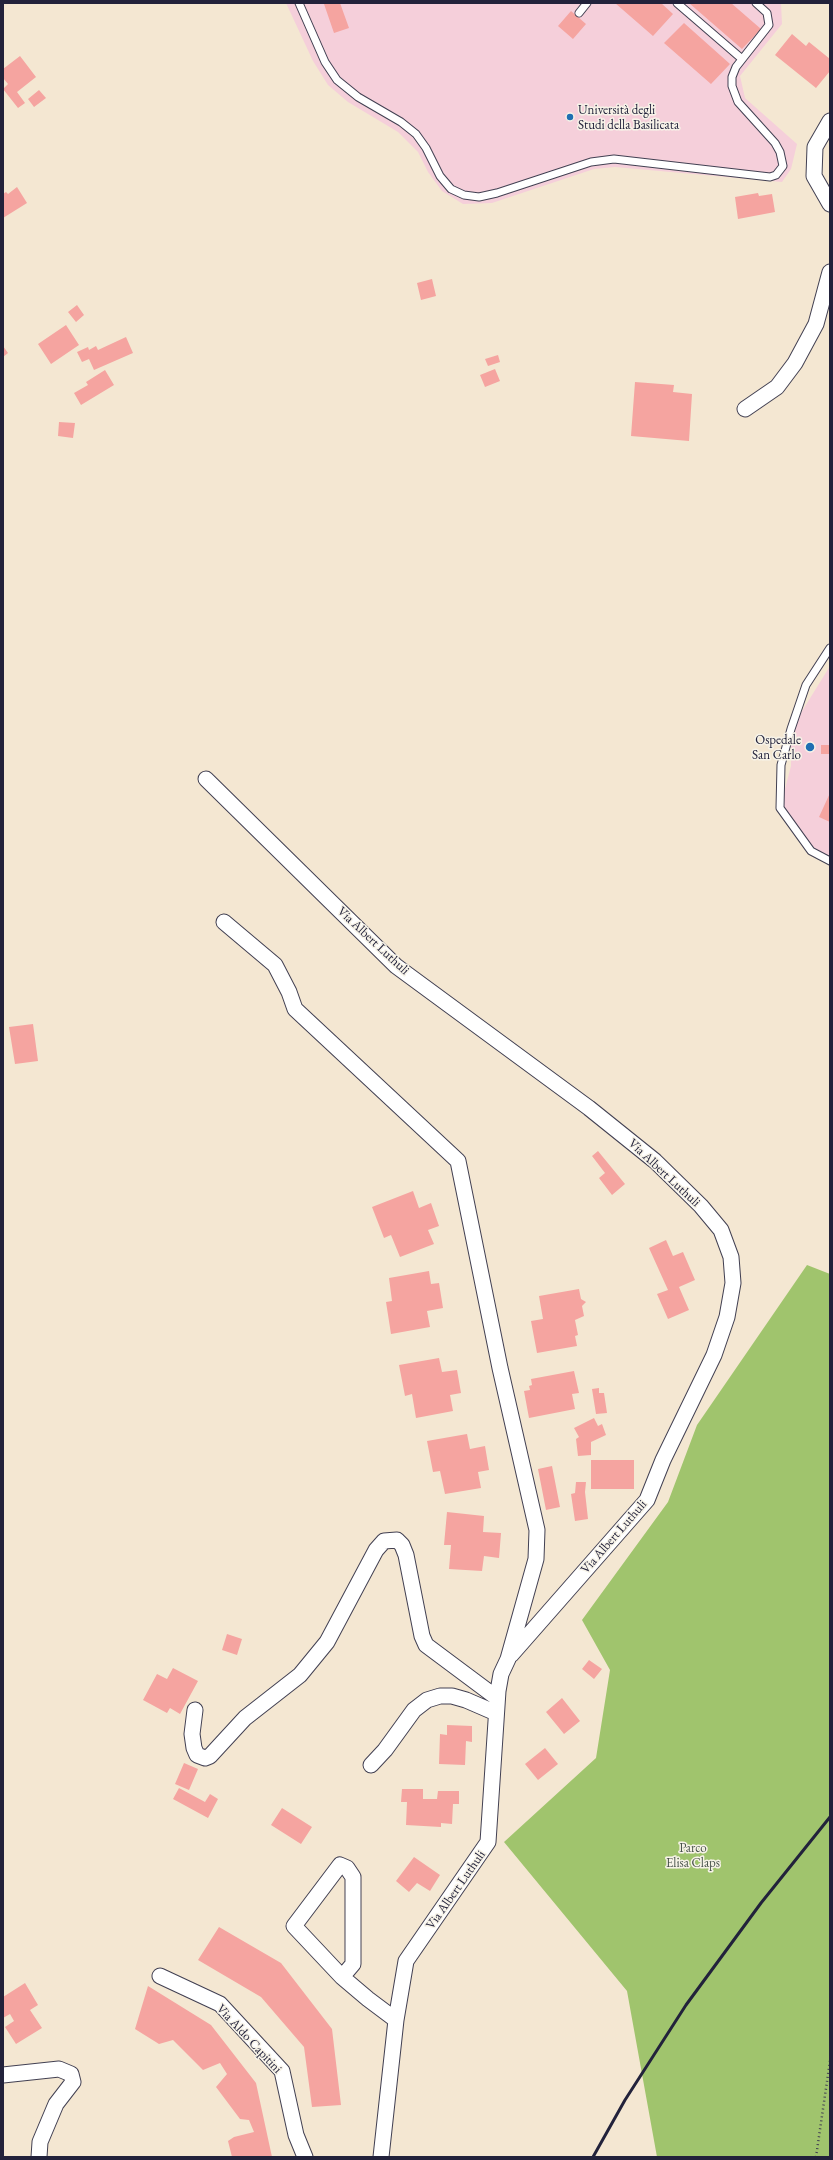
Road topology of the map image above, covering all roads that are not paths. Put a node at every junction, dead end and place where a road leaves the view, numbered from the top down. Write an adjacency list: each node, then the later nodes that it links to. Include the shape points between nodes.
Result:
1 (299, 3): 6 (lane, via 324,62 337,80 358,98 401,122 416,134 440,176 451,189 464,195 478,197 591,162 614,159 770,177 776,175 783,166 780,152 743,109 734,94 732,77)
2 (587, 3): 5 (lane)
3 (677, 3): 6 (lane)
4 (756, 3): 6 (lane, via 767,12 769,25)
5 (579, 13)
6 (742, 59)
7 (830, 121): 8 (street, via 815,147 814,176)
8 (830, 204)
9 (830, 272): 10 (street, via 816,324 795,363 777,387)
10 (744, 409)
11 (830, 648): 13 (lane, via 806,685 791,729 781,765 780,808 811,851)
12 (206, 778): 15 (street, Via Albert Luthuli, via 396,966 589,1108 655,1161 701,1206 721,1230 731,1257 733,1283 727,1317 714,1355 663,1460 647,1500)
13 (830, 861)
14 (224, 922): 15 (street, Via Albert Luthuli, via 274,965 295,1009 458,1161 538,1545)
15 (508, 1659): 16 (street, Via Albert Luthuli, via 501,1674)
16 (497, 1698): 17 (street, via 426,1645 406,1555 397,1540 384,1541 376,1550 327,1642 300,1675 245,1718 210,1756 204,1758 197,1755 194,1748 192,1734); 18 (street, Via Albert Luthuli)
17 (195, 1710)
18 (496, 1713): 19 (street, via 452,1696 427,1700 414,1710); 22 (street, Via Albert Luthuli, via 488,1842 406,1961)
19 (371, 1765)
20 (160, 1976): 25 (street, Via Aldo Capitini, via 220,2004 282,2071 296,2135)
21 (342, 1977): 21 (street, via 294,1926 340,1865 347,1868 353,1877 353,1964); 22 (street)
22 (396, 2020): 26 (street, Via Albert Luthuli)
23 (3, 2075): 24 (street, via 58,2069 71,2074 72,2082 56,2104 40,2142)
24 (40, 2157)
25 (305, 2157)
26 (381, 2157)

